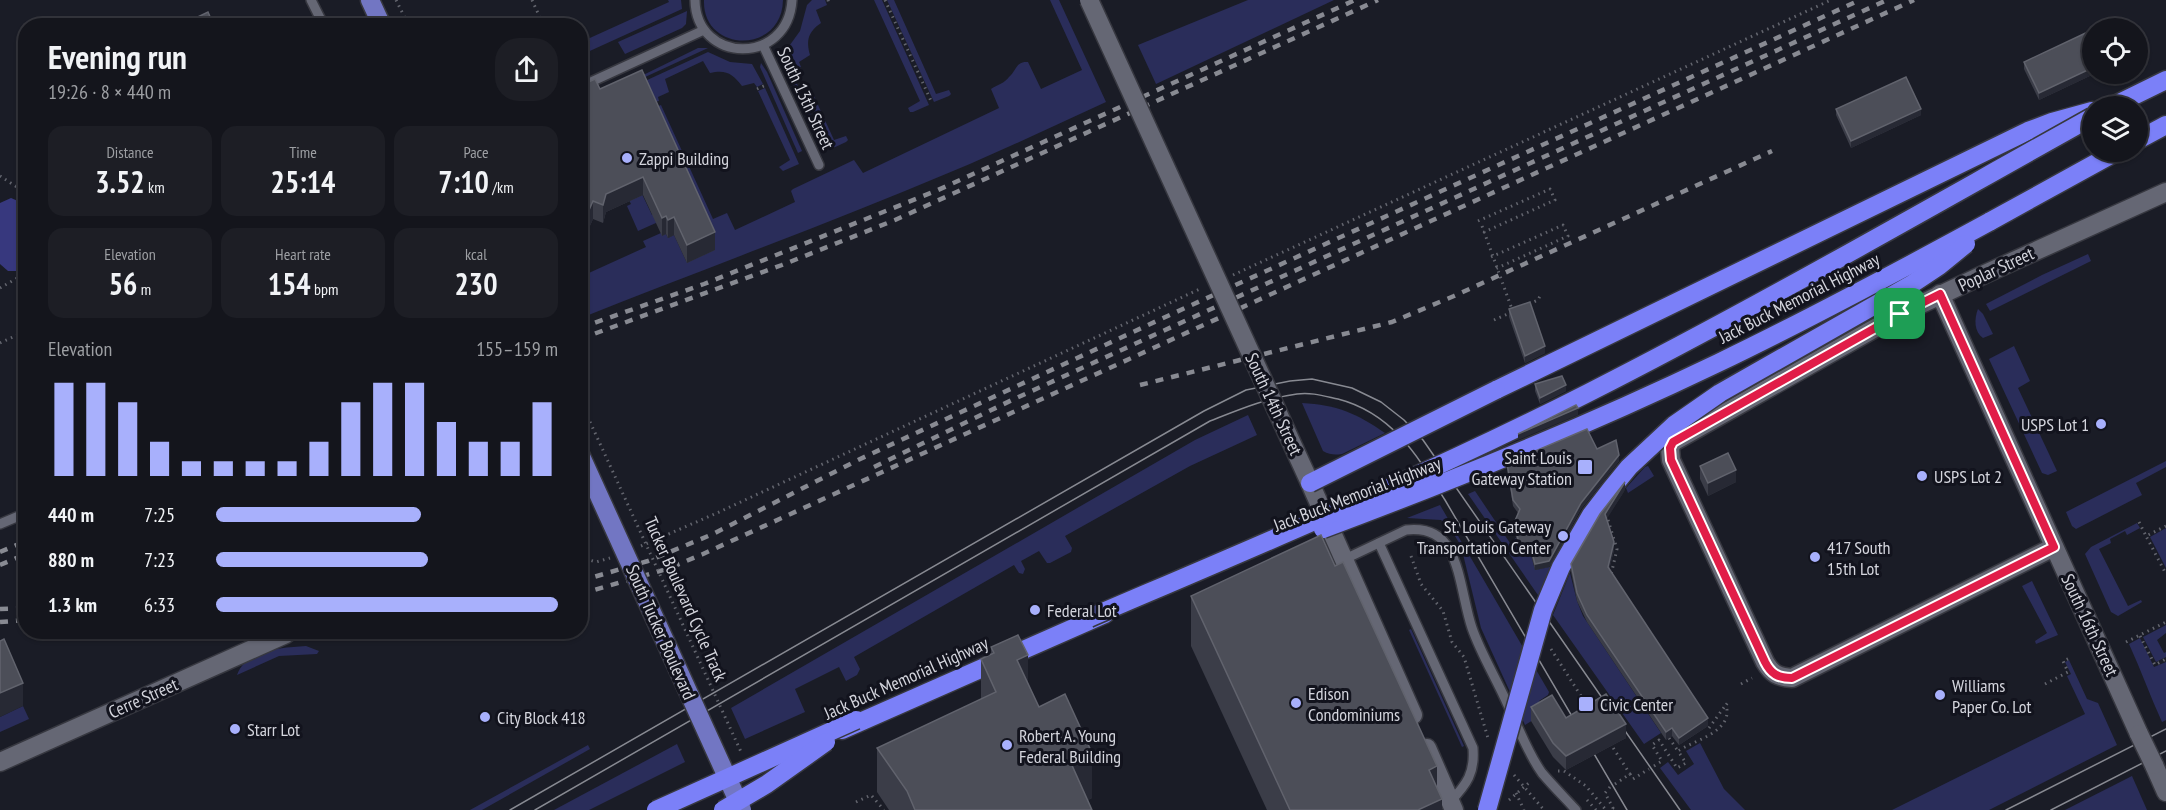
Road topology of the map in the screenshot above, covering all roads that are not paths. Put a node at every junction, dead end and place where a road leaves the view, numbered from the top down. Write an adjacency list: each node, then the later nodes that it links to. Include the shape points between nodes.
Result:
1 (311, 0): 6 (lane)
2 (370, 0): 7 (main road)
3 (695, 0): 8 (lane)
4 (792, 0): 9 (lane, via 785,27)
5 (1089, 0): 23 (street, South 14th Street, bridge)
6 (320, 18)
7 (378, 18)
8 (704, 30): 9 (lane, via 724,46 744,49); 11 (lane)
9 (763, 45): 18 (lane, South 13th Street)
10 (2166, 80): 12 (highway)
11 (588, 83)
12 (2133, 96)
13 (2082, 114): 23 (highway, bridge, via 2028,131)
14 (2082, 123): 30 (highway, Jack Buck Memorial Highway, bridge, via 1745,310 1528,422 1408,480)
15 (2166, 125): 16 (highway)
16 (2148, 135)
17 (2098, 162): 20 (highway, Jack Buck Memorial Highway)
18 (819, 165)
19 (2166, 192): 21 (street, Poplar Street)
20 (1989, 222): 31 (highway, Jack Buck Memorial Highway, bridge, via 1819,314 1645,397 1452,480 1101,616); 40 (highway, bridge, via 1912,284 1720,393 1674,425 1629,467 1591,515 1551,588)
21 (1940, 294): 27 (street, South 16th Street); 27 (street, Poplar Street, via 1673,442 1671,460 1765,662 1782,678 1792,678)
22 (588, 472): 39 (main road, South Tucker Boulevard, bridge)
23 (1310, 483): 28 (street, South 14th Street)
24 (18, 516): 25 (lane)
25 (0, 524)
26 (1379, 543): 28 (lane); 34 (lane, via 1473,748 1471,775); 41 (lane, via 1417,528 1436,534 1449,548 1473,631 1529,749 1541,771)
27 (2054, 547): 33 (street, South 16th Street, bridge)
28 (1345, 559): 34 (street, South 14th Street)
29 (275, 639): 32 (street, Cerre Street)
30 (856, 720): 35 (highway, Jack Buck Memorial Highway, bridge); 38 (highway, bridge, via 767,784)
31 (780, 758): 36 (highway, Jack Buck Memorial Highway, bridge); 37 (highway)
32 (0, 762)
33 (2166, 792)
34 (1452, 806)
35 (656, 810)
36 (662, 810)
37 (708, 810)
38 (723, 810)
39 (742, 810)
40 (1487, 810)
41 (1576, 810)

